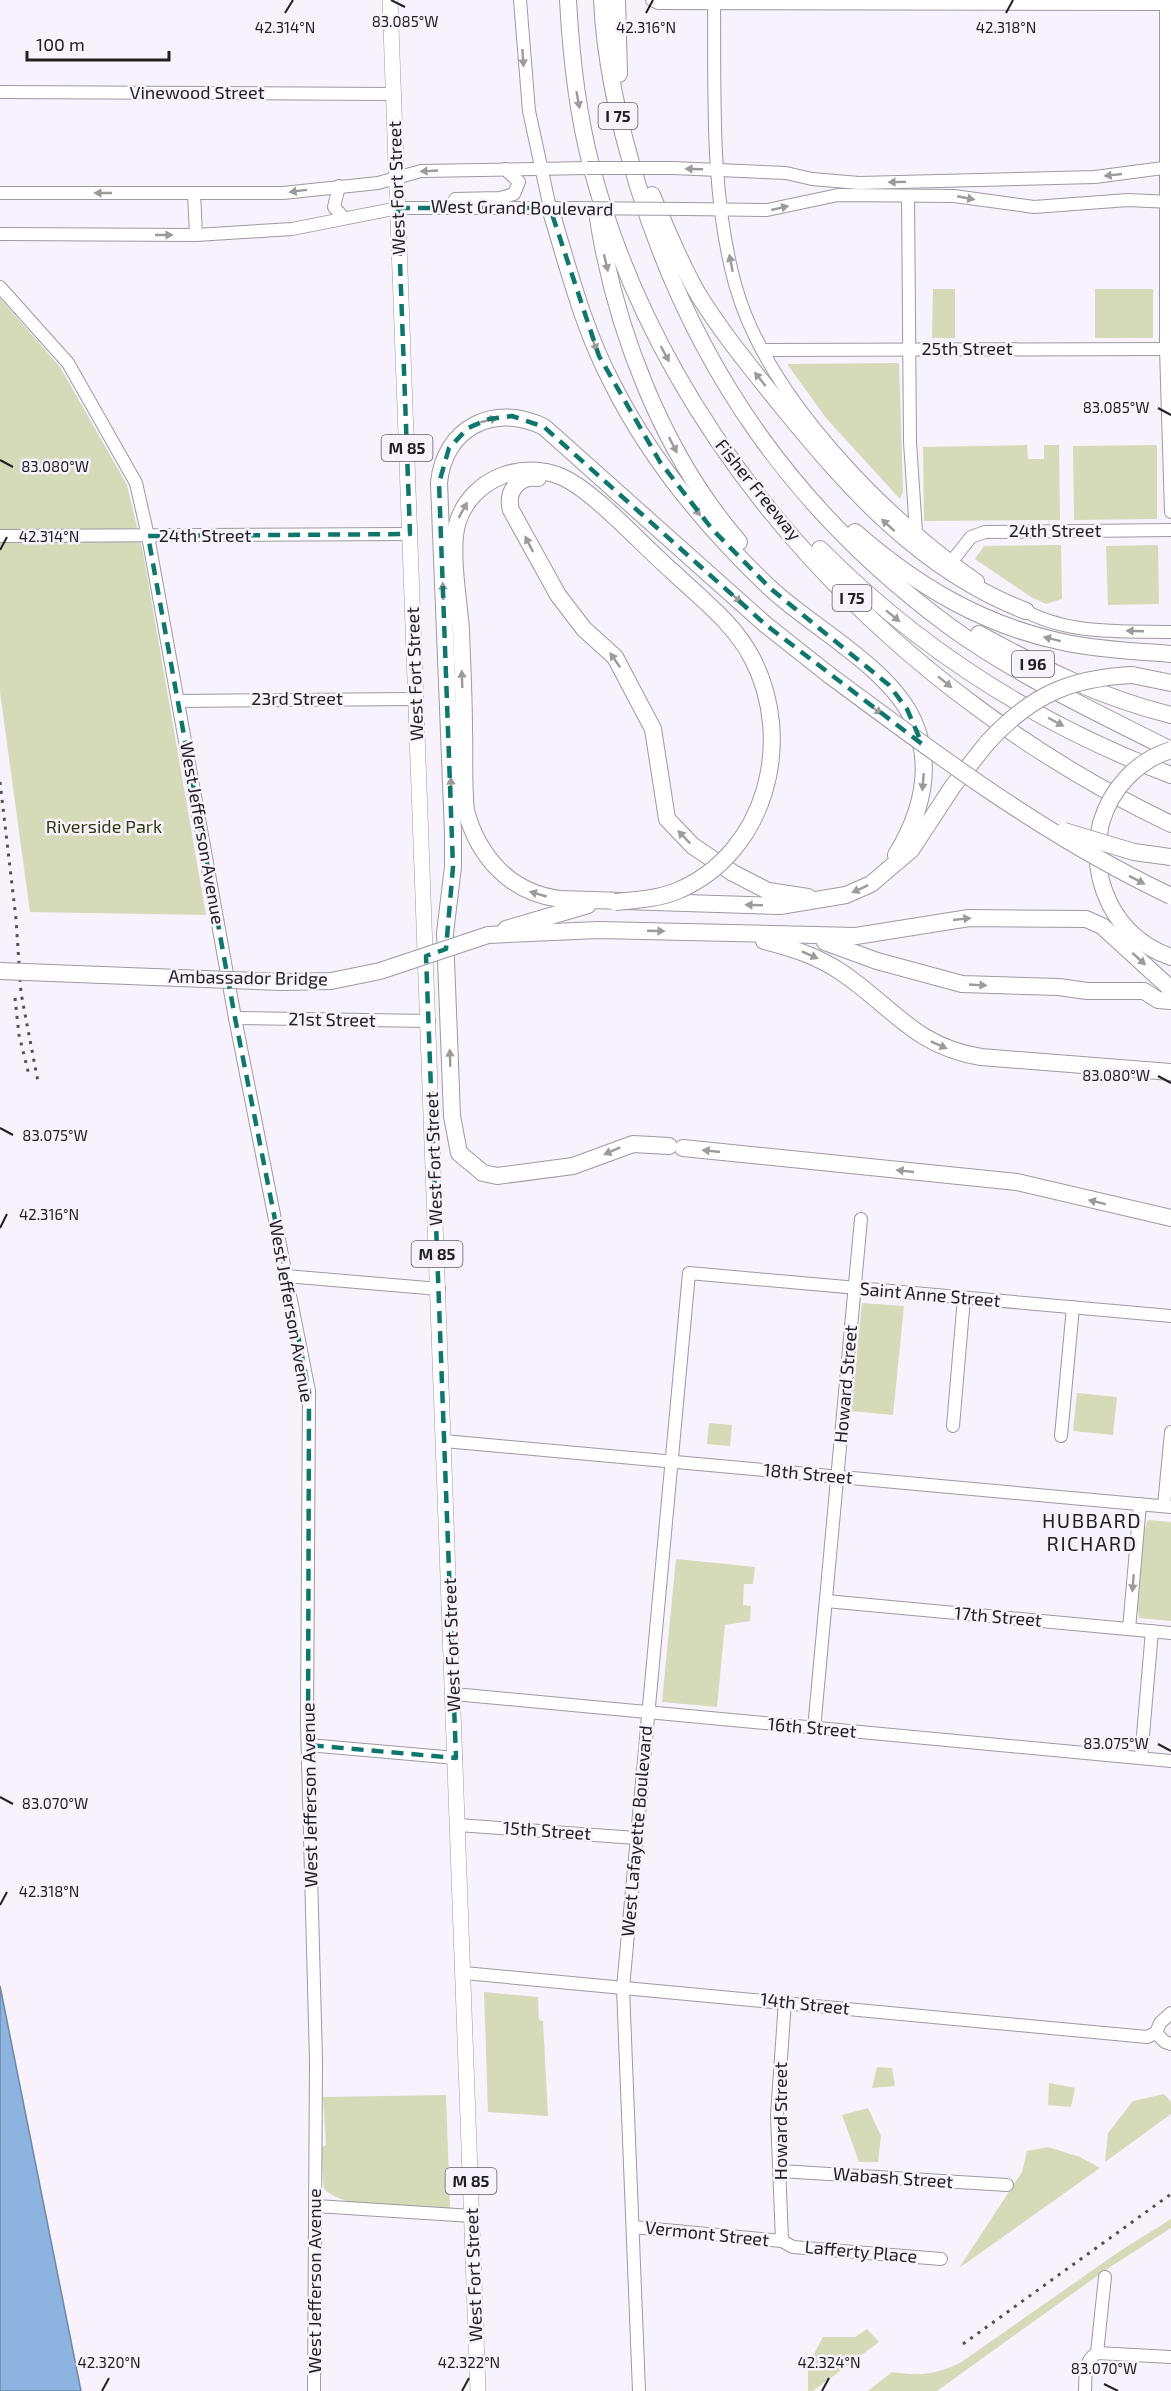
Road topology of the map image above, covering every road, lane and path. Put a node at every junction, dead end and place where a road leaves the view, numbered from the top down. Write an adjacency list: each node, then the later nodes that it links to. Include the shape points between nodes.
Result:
1 (390, 0): 11 (main road, West Fort Street / M 85)
2 (520, 0): 14 (street, one-way to 14, via 524,75)
3 (568, 0): 13 (highway, Fisher Freeway / I 75, one-way to 13, via 571,56)
4 (602, 0): 12 (highway, Fisher Freeway / I 75, via 611,82)
5 (617, 0): 12 (highway)
6 (652, 0): 7 (street)
7 (714, 2): 8 (street); 17 (street)
8 (1148, 2): 9 (street)
9 (1169, 4): 15 (street)
10 (0, 92): 11 (street, Vinewood Street)
11 (393, 94): 18 (main road, West Fort Street / M 85)
12 (622, 131): 38 (highway, Fisher Freeway / I 75, via 654,238 695,332 742,410); 50 (highway, one-way to 12, via 967,582 904,538 817,449 708,310)
13 (586, 143): 37 (highway, Fisher Freeway / I 75, one-way to 37, via 609,226 642,308 682,386); 52 (highway, one-way to 52, via 609,274 666,432 722,523)
14 (541, 168): 16 (street, West Grand Boulevard); 17 (street, West Grand Boulevard, one-way to 14, bridge); 28 (street)
15 (1169, 168): 19 (street, West Grand Boulevard, one-way to 19, via 1095,177); 25 (street)
16 (505, 169): 18 (street, West Grand Boulevard, one-way to 18, via 421,171); 26 (street, via 519,182 510,196 454,199)
17 (716, 170): 19 (street, West Grand Boulevard, one-way to 17, via 850,183 786,173); 29 (street)
18 (397, 176): 20 (street, West Grand Boulevard, via 378,183); 27 (main road, West Fort Street / M 85)
19 (937, 180): 24 (street)
20 (339, 186): 22 (street, West Grand Boulevard, one-way to 22, via 274,194); 30 (street, via 334,207)
21 (0, 193): 22 (street, West Grand Boulevard, one-way to 21)
22 (194, 193): 32 (street)
23 (908, 196): 24 (street, West Grand Boulevard); 29 (street, West Grand Boulevard, one-way to 23, via 767,210 838,195); 34 (street)
24 (936, 196): 25 (street, West Grand Boulevard, one-way to 25, via 1034,207 1128,200)
25 (1168, 202): 35 (street)
26 (425, 207): 27 (street, West Grand Boulevard); 28 (street, West Grand Boulevard)
27 (398, 208): 30 (street, West Grand Boulevard); 44 (main road, West Fort Street / M 85)
28 (558, 208): 29 (street, West Grand Boulevard, bridge); 52 (highway, one-way to 52, via 585,320 599,356 660,462 730,549 771,589)
29 (722, 209): 36 (street, one-way to 29, via 735,284)
30 (343, 217): 32 (street, West Grand Boulevard, via 292,230)
31 (0, 234): 32 (street, West Grand Boulevard, one-way to 32)
32 (196, 236)
33 (0, 287): 46 (street, West Jefferson Avenue, via 68,363 136,483)
34 (909, 349): 35 (street, 25th Street); 36 (street, 25th Street); 39 (street)
35 (1168, 349): 41 (street)
36 (762, 351): 40 (street, via 788,392 834,449)
37 (730, 458): 60 (highway, Fisher Freeway / I 75, one-way to 60, via 800,543 876,621 941,678); 62 (highway, one-way to 62, via 854,582 936,649 1009,698 1084,737)
38 (796, 482): 49 (highway, Fisher Freeway / I 75, via 842,533); 53 (highway, one-way to 38, via 1068,644 1021,632 972,613 912,578)
39 (913, 496): 40 (street, via 904,506); 43 (street)
40 (890, 509): 43 (street)
41 (1171, 512)
42 (1171, 530): 47 (street, 24th Street, via 985,532 971,537)
43 (916, 532): 47 (street)
44 (410, 534): 46 (street, 24th Street); 57 (main road, West Fort Street / M 85)
45 (0, 536): 46 (street, 24th Street)
46 (148, 536): 58 (street, West Jefferson Avenue)
47 (952, 561): 50 (street)
48 (668, 576): 69 (highway, one-way to 48, via 768,891 693,846 667,819 653,729 615,657 584,629 547,579 511,510 512,491 520,481 532,477 561,488); 69 (highway, one-way to 48, via 780,906 544,897 505,877 490,862 473,834 464,795 456,532 459,516 469,500 485,485 508,473 531,469 555,474 581,488); 71 (highway, bridge, via 724,619 751,656 763,682 771,714 771,765 752,822 723,860 677,891 574,908)
49 (905, 591): 59 (highway, I 96, via 1054,675 1124,703); 61 (highway, Fisher Freeway / I 75, via 1008,665)
50 (1026, 611): 51 (street, one-way to 50, via 1061,626)
51 (1171, 632)
52 (830, 635): 67 (highway, one-way to 67, via 899,696 914,720 922,745 924,779 919,810)
53 (1171, 654)
54 (1132, 675): 55 (highway); 56 (highway); 67 (highway, bridge, via 1084,680 1054,690 1016,714 953,786 911,850)
55 (1171, 677)
56 (1171, 683)
57 (416, 699): 58 (street, 23rd Street); 78 (main road, West Fort Street / M 85)
58 (178, 701): 77 (street, West Jefferson Avenue)
59 (1171, 715)
60 (1029, 744): 64 (highway, Fisher Freeway / I 75, via 1083,779); 65 (highway, via 1078,787)
61 (1171, 750): 73 (highway, bridge, via 1141,764 1111,799 1101,823 1097,864 1108,901 1131,933)
62 (1171, 775)
63 (1014, 808): 66 (highway, bridge, via 1086,839); 68 (highway, one-way to 68, bridge, via 1089,855); 80 (highway, one-way to 63, bridge, via 1017,1182 676,1147 633,1144 573,1166 492,1176 459,1153 452,1116 445,933 453,833 439,483 444,457 458,437 479,423 512,416 552,432 793,648 955,769)
64 (1171, 824)
65 (1171, 837)
66 (1171, 857)
67 (884, 874): 69 (highway, one-way to 69, via 861,889)
68 (1171, 896)
69 (833, 899)
70 (734, 934): 71 (highway, one-way to 70, via 597,930); 72 (highway); 79 (highway, one-way to 79, via 794,948 819,959 931,1042 968,1055)
71 (488, 935): 74 (highway, Ambassador Bridge, bridge, via 380,971 331,981)
72 (795, 935): 75 (highway, one-way to 75, via 856,936 969,918 1090,920 1102,926); 76 (highway, one-way to 76, via 972,985 1144,991 1158,1000)
73 (1171, 957)
74 (0, 970)
75 (1171, 989)
76 (1171, 1001)
77 (235, 1018): 78 (street, 21st Street); 83 (street, West Jefferson Avenue)
78 (429, 1021): 85 (main road, West Fort Street / M 85)
79 (1171, 1072)
80 (1171, 1218)
81 (861, 1219): 84 (street, Howard Street)
82 (689, 1273): 84 (street, Saint Anne Street); 93 (street, West Lafayette Boulevard)
83 (286, 1276): 85 (street); 104 (street, West Jefferson Avenue, via 309,1391)
84 (855, 1288): 86 (street, Saint Anne Street); 94 (street, Howard Street)
85 (439, 1289): 92 (main road, West Fort Street / M 85)
86 (964, 1298): 87 (street, Saint Anne Street); 89 (street)
87 (1073, 1307): 88 (street, Saint Anne Street); 91 (street)
88 (1171, 1316)
89 (952, 1426)
90 (1171, 1432): 96 (street)
91 (1061, 1436)
92 (444, 1441): 93 (street, 18th Street); 101 (main road, West Fort Street / M 85)
93 (672, 1462): 94 (street, 18th Street); 102 (street, West Lafayette Boulevard)
94 (837, 1477): 95 (street, 18th Street); 97 (street, Howard Street)
95 (1140, 1504): 96 (street, 18th Street); 98 (street, one-way to 98)
96 (1168, 1507)
97 (826, 1601): 98 (street, 17th Street); 103 (street, Howard Street)
98 (1129, 1629): 99 (street, 17th Street)
99 (1152, 1631): 100 (street, 17th Street); 106 (street)
100 (1171, 1632)
101 (454, 1694): 102 (street, 16th Street); 105 (main road, West Fort Street / M 85)
102 (648, 1713): 103 (street, 16th Street); 109 (street, West Lafayette Boulevard)
103 (814, 1729): 106 (street, 16th Street)
104 (308, 1745): 105 (street); 118 (street, West Jefferson Avenue)
105 (456, 1758): 108 (main road, West Fort Street / M 85)
106 (1141, 1758): 107 (street, 16th Street)
107 (1171, 1761)
108 (458, 1825): 109 (street, 15th Street); 110 (main road, West Fort Street / M 85)
109 (636, 1838): 111 (street, West Lafayette Boulevard)
110 (464, 1973): 111 (street, 14th Street); 119 (main road, West Fort Street / M 85)
111 (622, 1988): 112 (street, 14th Street); 120 (street, West Lafayette Boulevard)
112 (785, 2001): 114 (street, 14th Street); 116 (street, Howard Street, via 777,2115)
113 (1171, 2013): 114 (street)
114 (1151, 2035): 115 (street)
115 (1171, 2044)
116 (780, 2171): 117 (street, Wabash Street); 121 (street, Howard Street)
117 (1007, 2185)
118 (316, 2206): 119 (street); 126 (street, West Jefferson Avenue)
119 (472, 2216): 127 (main road, West Fort Street / M 85)
120 (633, 2226): 121 (street, Vermont Street); 128 (street, West Lafayette Boulevard)
121 (782, 2241): 122 (street, Lafferty Place, via 793,2247)
122 (941, 2259)
123 (1105, 2277): 124 (street)
124 (1097, 2353): 125 (street); 129 (street, via 1086,2366)
125 (1171, 2357)
126 (314, 2391)
127 (478, 2391)
128 (639, 2391)
129 (1085, 2391)

